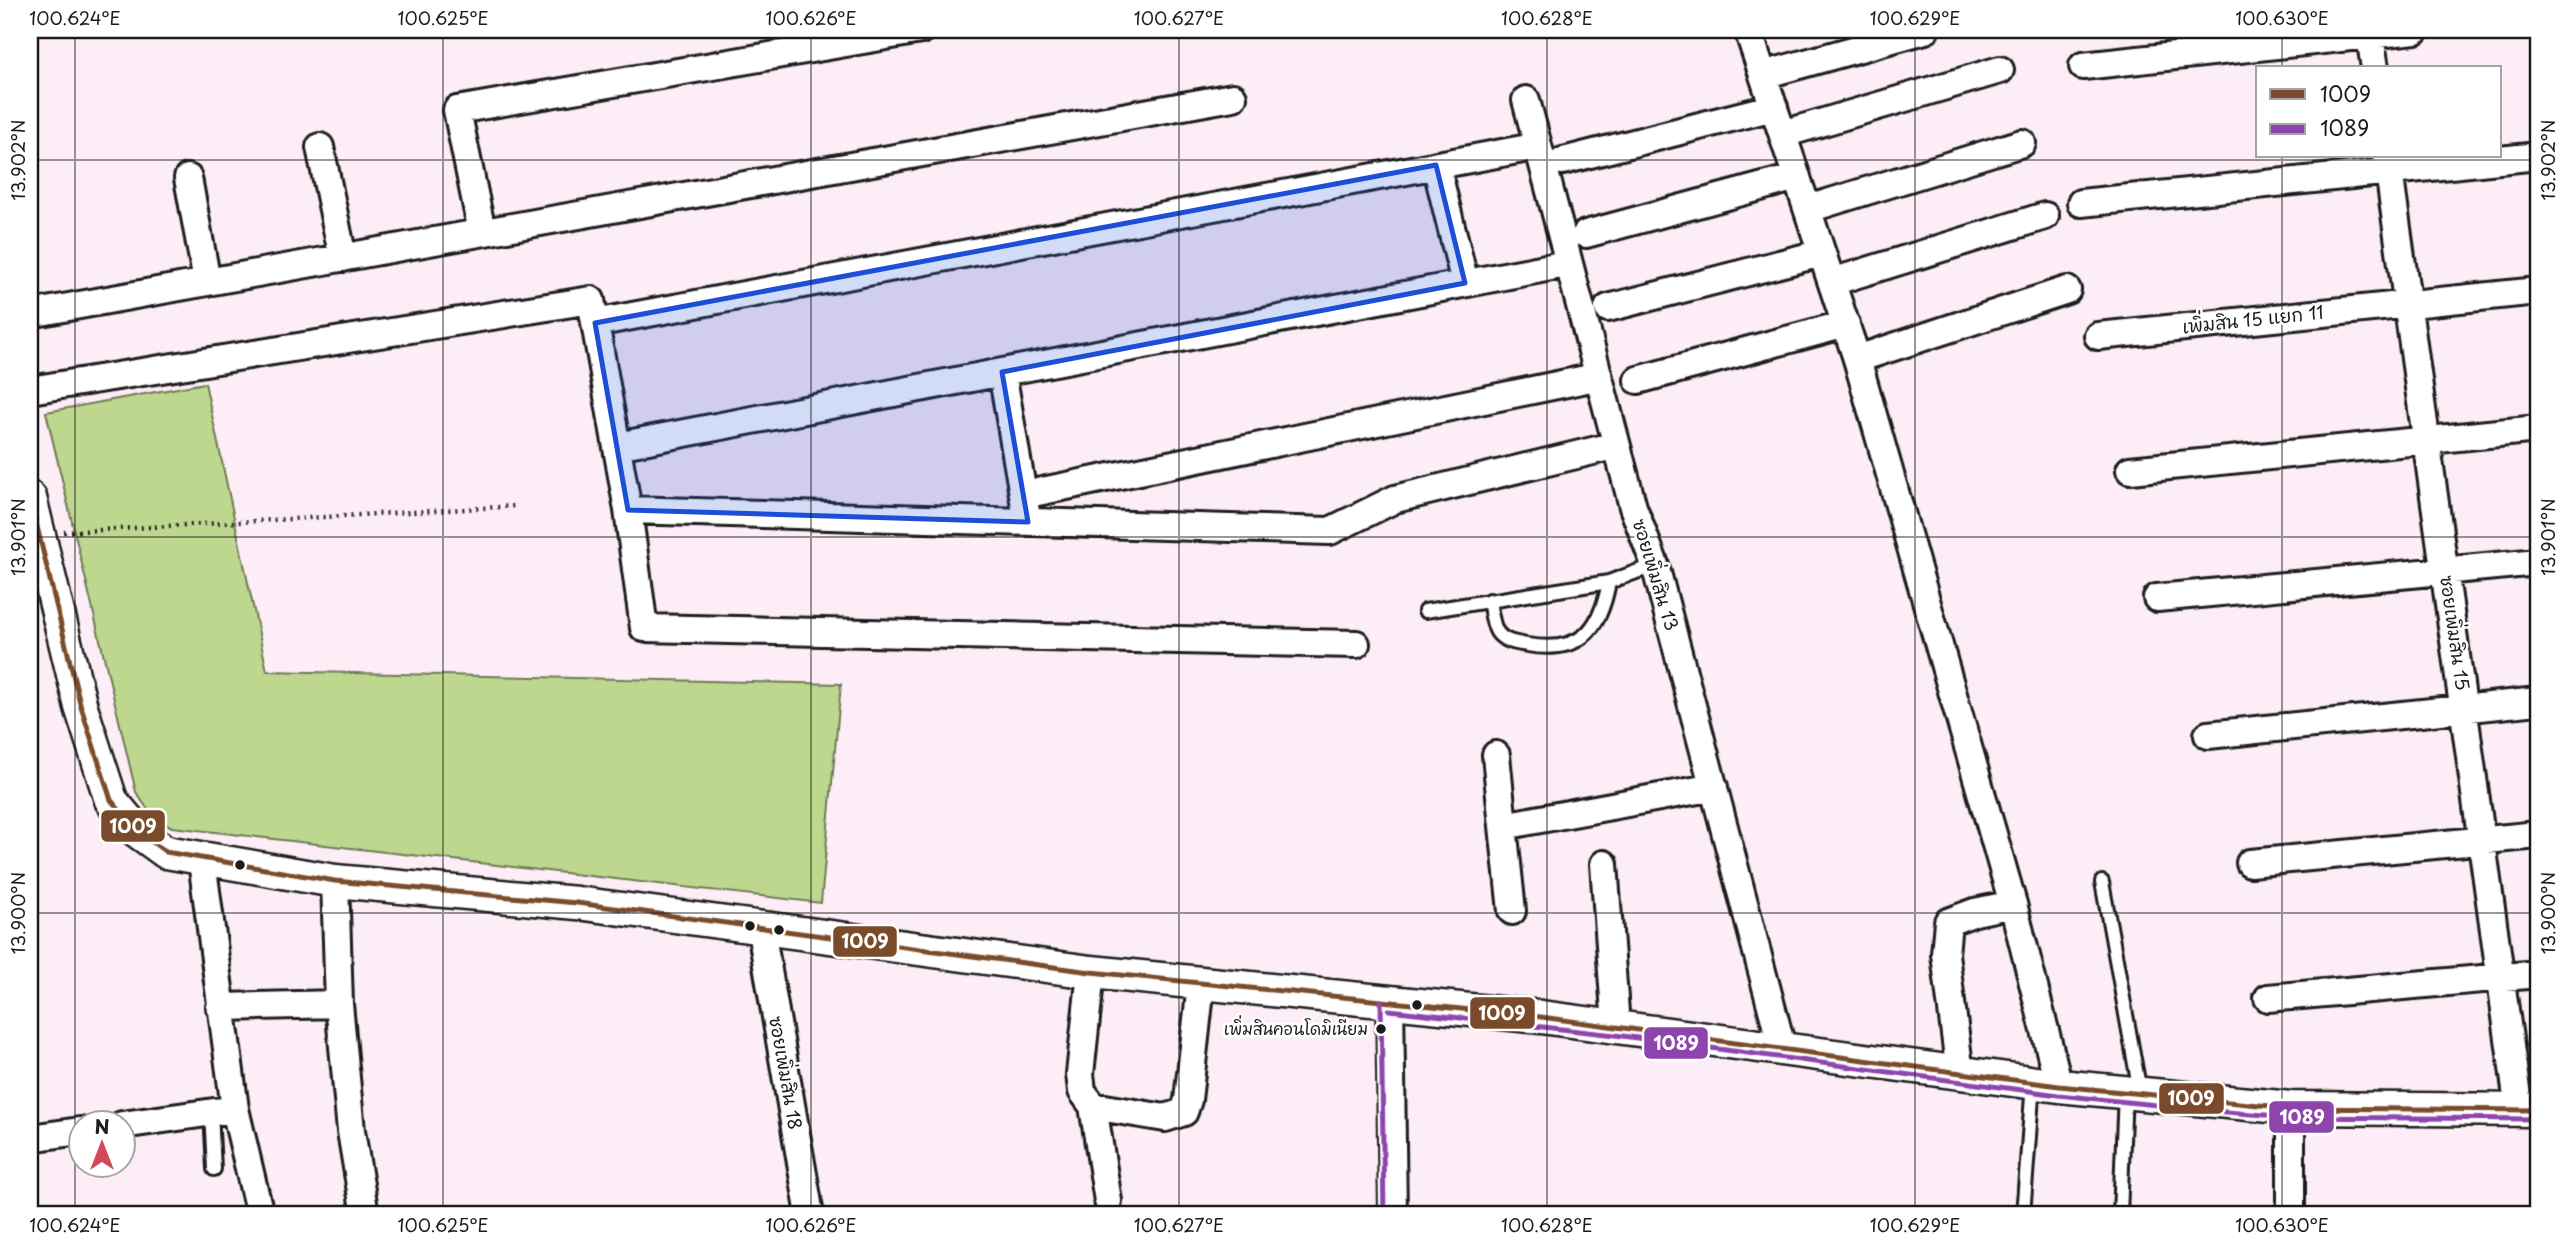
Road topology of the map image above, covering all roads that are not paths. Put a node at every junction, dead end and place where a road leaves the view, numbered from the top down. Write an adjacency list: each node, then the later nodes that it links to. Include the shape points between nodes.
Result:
1 (920, 30): 28 (street, via 457,110)
2 (1748, 30): 9 (street)
3 (1925, 30): 9 (street)
4 (2415, 30): 5 (street)
5 (2369, 32): 6 (street); 7 (street)
6 (2083, 66)
7 (2375, 66)
8 (2000, 70): 13 (street)
9 (1763, 75): 12 (street)
10 (1233, 97): 28 (street)
11 (1526, 100): 59 (street, ซอยเพิ่มสิน 13, via 1633,507)
12 (1774, 107): 13 (street); 20 (street)
13 (1783, 134): 23 (street)
14 (2022, 143): 26 (street)
15 (320, 147): 31 (street)
16 (1523, 149): 22 (street)
17 (2538, 156): 19 (street)
18 (2500, 158): 21 (street)
19 (2502, 158)
20 (1563, 160)
21 (2388, 164): 25 (street); 38 (street, ซอยเพิ่มสิน 15)
22 (1436, 165): 35 (street); 41 (street)
23 (1797, 177): 26 (street); 29 (street)
24 (188, 178): 33 (street)
25 (2081, 203)
26 (1808, 209): 30 (street)
27 (2045, 216): 34 (street)
28 (482, 232): 31 (street)
29 (1586, 234)
30 (1822, 253): 34 (street); 39 (street)
31 (343, 258): 33 (street)
32 (1556, 266): 35 (street)
33 (207, 282): 40 (street)
34 (1832, 282): 42 (street)
35 (1465, 283): 45 (street)
36 (2067, 290): 44 (street)
37 (2538, 291): 38 (street, เพิ่มสิน 15 แยก 11)
38 (2409, 303): 43 (street, เพิ่มสิน 15 แยก 11); 50 (street, ซอยเพิ่มสิน 15)
39 (1608, 308)
40 (30, 314)
41 (595, 323): 48 (street, via 591,300); 51 (street)
42 (1846, 324): 44 (street); 47 (street)
43 (2098, 336)
44 (1857, 359): 79 (street)
45 (1002, 372): 51 (street); 54 (street)
46 (1586, 379): 54 (street)
47 (1638, 380)
48 (30, 390)
49 (2538, 429): 50 (street)
50 (2427, 440): 53 (street); 60 (street, ซอยเพิ่มสิน 15)
51 (617, 446): 56 (street)
52 (1605, 448): 57 (street, via 1395,499 1330,531)
53 (2130, 470)
54 (1023, 495): 57 (street)
55 (30, 498): 74 (street, via 81,706 111,800 137,831 166,852)
56 (628, 510): 57 (street); 65 (street, via 644,628)
57 (1028, 522)
58 (2538, 562): 60 (street)
59 (1655, 565): 61 (lane); 70 (street, ซอยเพิ่มสิน 13)
60 (2446, 572): 62 (street); 67 (street, ซอยเพิ่มสิน 15)
61 (1609, 582): 63 (lane); 63 (lane, via 1603,612 1590,630 1573,643 1544,648 1503,638 1495,630)
62 (2157, 598)
63 (1489, 600): 64 (lane)
64 (1424, 611)
65 (1356, 644)
66 (2538, 701): 67 (street)
67 (2464, 708): 68 (street); 73 (street, ซอยเพิ่มสิน 15)
68 (2208, 735)
69 (1496, 755): 71 (street)
70 (1714, 787): 71 (street); 91 (street, ซอยเพิ่มสิน 13)
71 (1503, 826): 80 (street)
72 (2538, 835): 73 (street)
73 (2482, 839): 75 (street); 84 (street, ซอยเพิ่มสิน 15)
74 (202, 860): 77 (street); 89 (street)
75 (2250, 863)
76 (1604, 864): 90 (street)
77 (335, 881): 81 (street, via 577,903); 88 (street)
78 (2102, 882): 94 (lane)
79 (2013, 904): 92 (street, via 1948,922 1945,954); 93 (street)
80 (1513, 911)
81 (761, 930): 82 (street); 106 (street, ซอยเพิ่มสิน 18)
82 (1091, 972): 85 (street); 95 (street, via 1080,1074 1082,1091)
83 (2538, 974): 84 (street)
84 (2500, 977): 86 (street); 97 (street, ซอยเพิ่มสิน 15)
85 (1201, 984): 87 (street); 95 (street, via 1184,1112 1165,1118)
86 (2268, 998)
87 (1390, 1001): 90 (street); 107 (street)
88 (339, 1004): 89 (street); 105 (street, via 351,1131)
89 (220, 1007): 98 (street)
90 (1616, 1026): 91 (street)
91 (1783, 1051): 92 (street)
92 (1960, 1074): 93 (street)
93 (2046, 1085): 94 (street); 108 (lane)
94 (2133, 1092): 96 (street); 109 (lane)
95 (1093, 1106): 103 (street)
96 (2291, 1108): 97 (street); 110 (street)
97 (2529, 1110)
98 (223, 1111): 99 (street); 102 (lane); 104 (street)
99 (136, 1123)
100 (66, 1133): 101 (street)
101 (30, 1139)
102 (214, 1169)
103 (1108, 1201)
104 (260, 1215)
105 (365, 1215)
106 (810, 1215)
107 (1393, 1215)
108 (2023, 1215)
109 (2120, 1215)
110 (2291, 1215)

